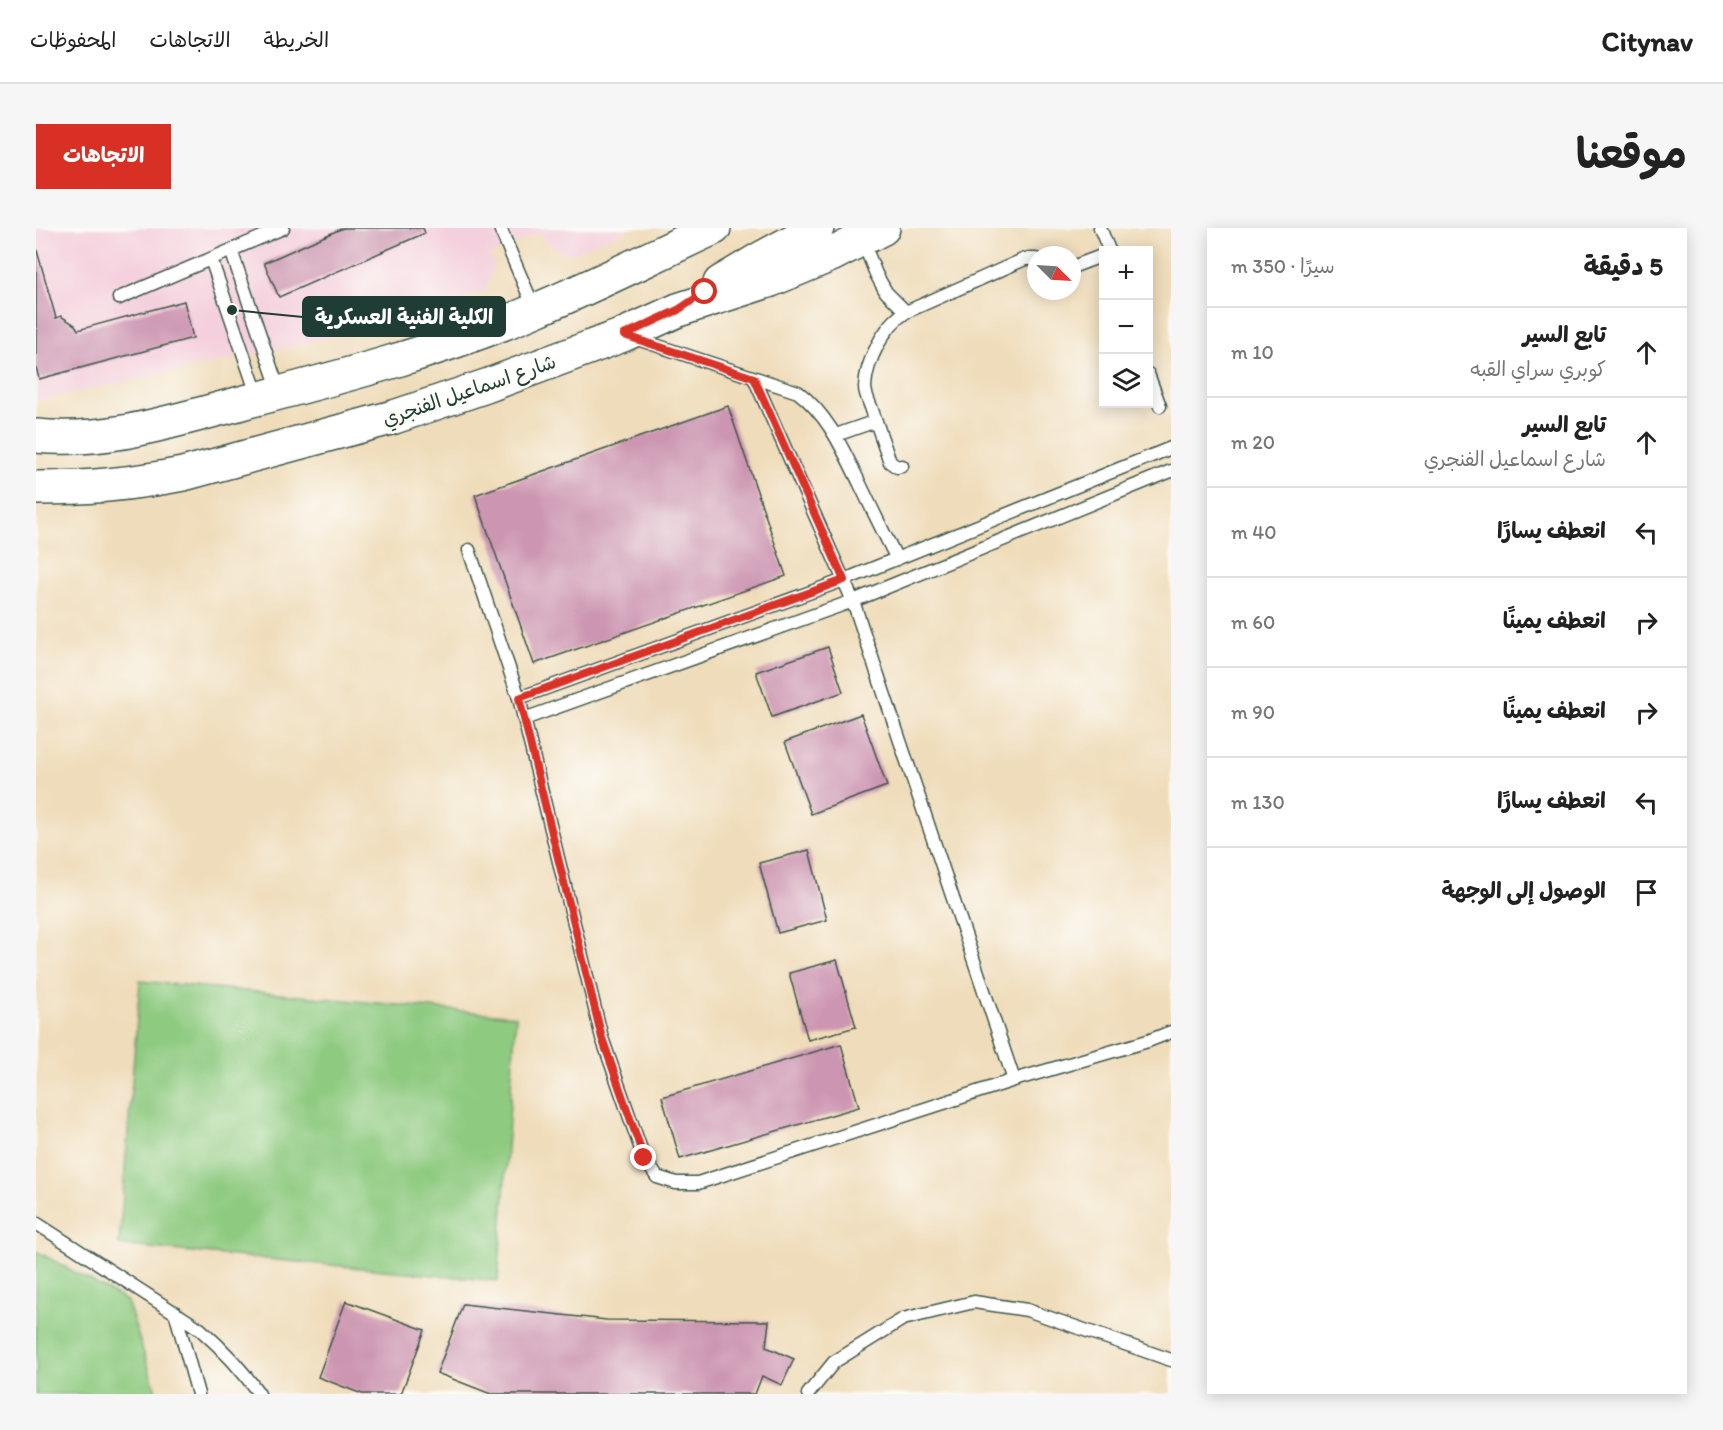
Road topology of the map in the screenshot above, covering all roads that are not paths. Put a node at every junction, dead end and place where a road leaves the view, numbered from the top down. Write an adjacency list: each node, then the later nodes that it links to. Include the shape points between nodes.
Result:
1 (283, 228): 8 (lane)
2 (500, 228): 15 (lane)
3 (714, 228): 15 (main road)
4 (818, 228): 14 (main road)
5 (1100, 228): 7 (lane)
6 (873, 233): 14 (main road, شارع اسماعيل الفنجري, via 771,280); 16 (lane, via 876,274 886,292)
7 (1108, 246)
8 (231, 250): 10 (lane); 20 (lane)
9 (1099, 257): 12 (lane)
10 (211, 259): 13 (lane); 20 (lane)
11 (1027, 259): 16 (lane)
12 (1081, 264)
13 (119, 298)
14 (678, 310): 17 (main road, شارع اسماعيل الفنجري)
15 (536, 311): 20 (main road, via 379,367)
16 (906, 312): 22 (lane, via 884,334 867,375 865,389)
17 (624, 335): 18 (lane); 28 (main road, شارع اسماعيل الفنجري, via 394,417 183,474 105,486)
18 (754, 378): 23 (lane, via 798,392 811,402); 31 (lane)
19 (1153, 386): 21 (lane)
20 (269, 396): 24 (main road, via 120,433)
21 (1160, 406)
22 (876, 422): 23 (lane); 26 (lane, via 890,462)
23 (836, 435): 30 (lane)
24 (36, 436)
25 (1171, 448): 30 (lane)
26 (902, 466)
27 (1171, 471): 32 (lane)
28 (36, 488)
29 (470, 550): 33 (lane)
30 (897, 559): 31 (lane)
31 (844, 580): 32 (lane); 33 (lane)
32 (853, 601): 34 (lane); 36 (lane)
33 (519, 698): 34 (lane)
34 (524, 719): 36 (lane, via 602,1038 644,1158 657,1177 675,1183 698,1183)
35 (1171, 1032): 36 (lane)
36 (1014, 1080)
37 (36, 1223): 38 (lane)
38 (175, 1312): 40 (lane); 41 (lane, via 223,1349)
39 (1171, 1360): 42 (lane, via 1028,1310 974,1302 903,1319 834,1362)
40 (198, 1394)
41 (259, 1394)
42 (808, 1394)

